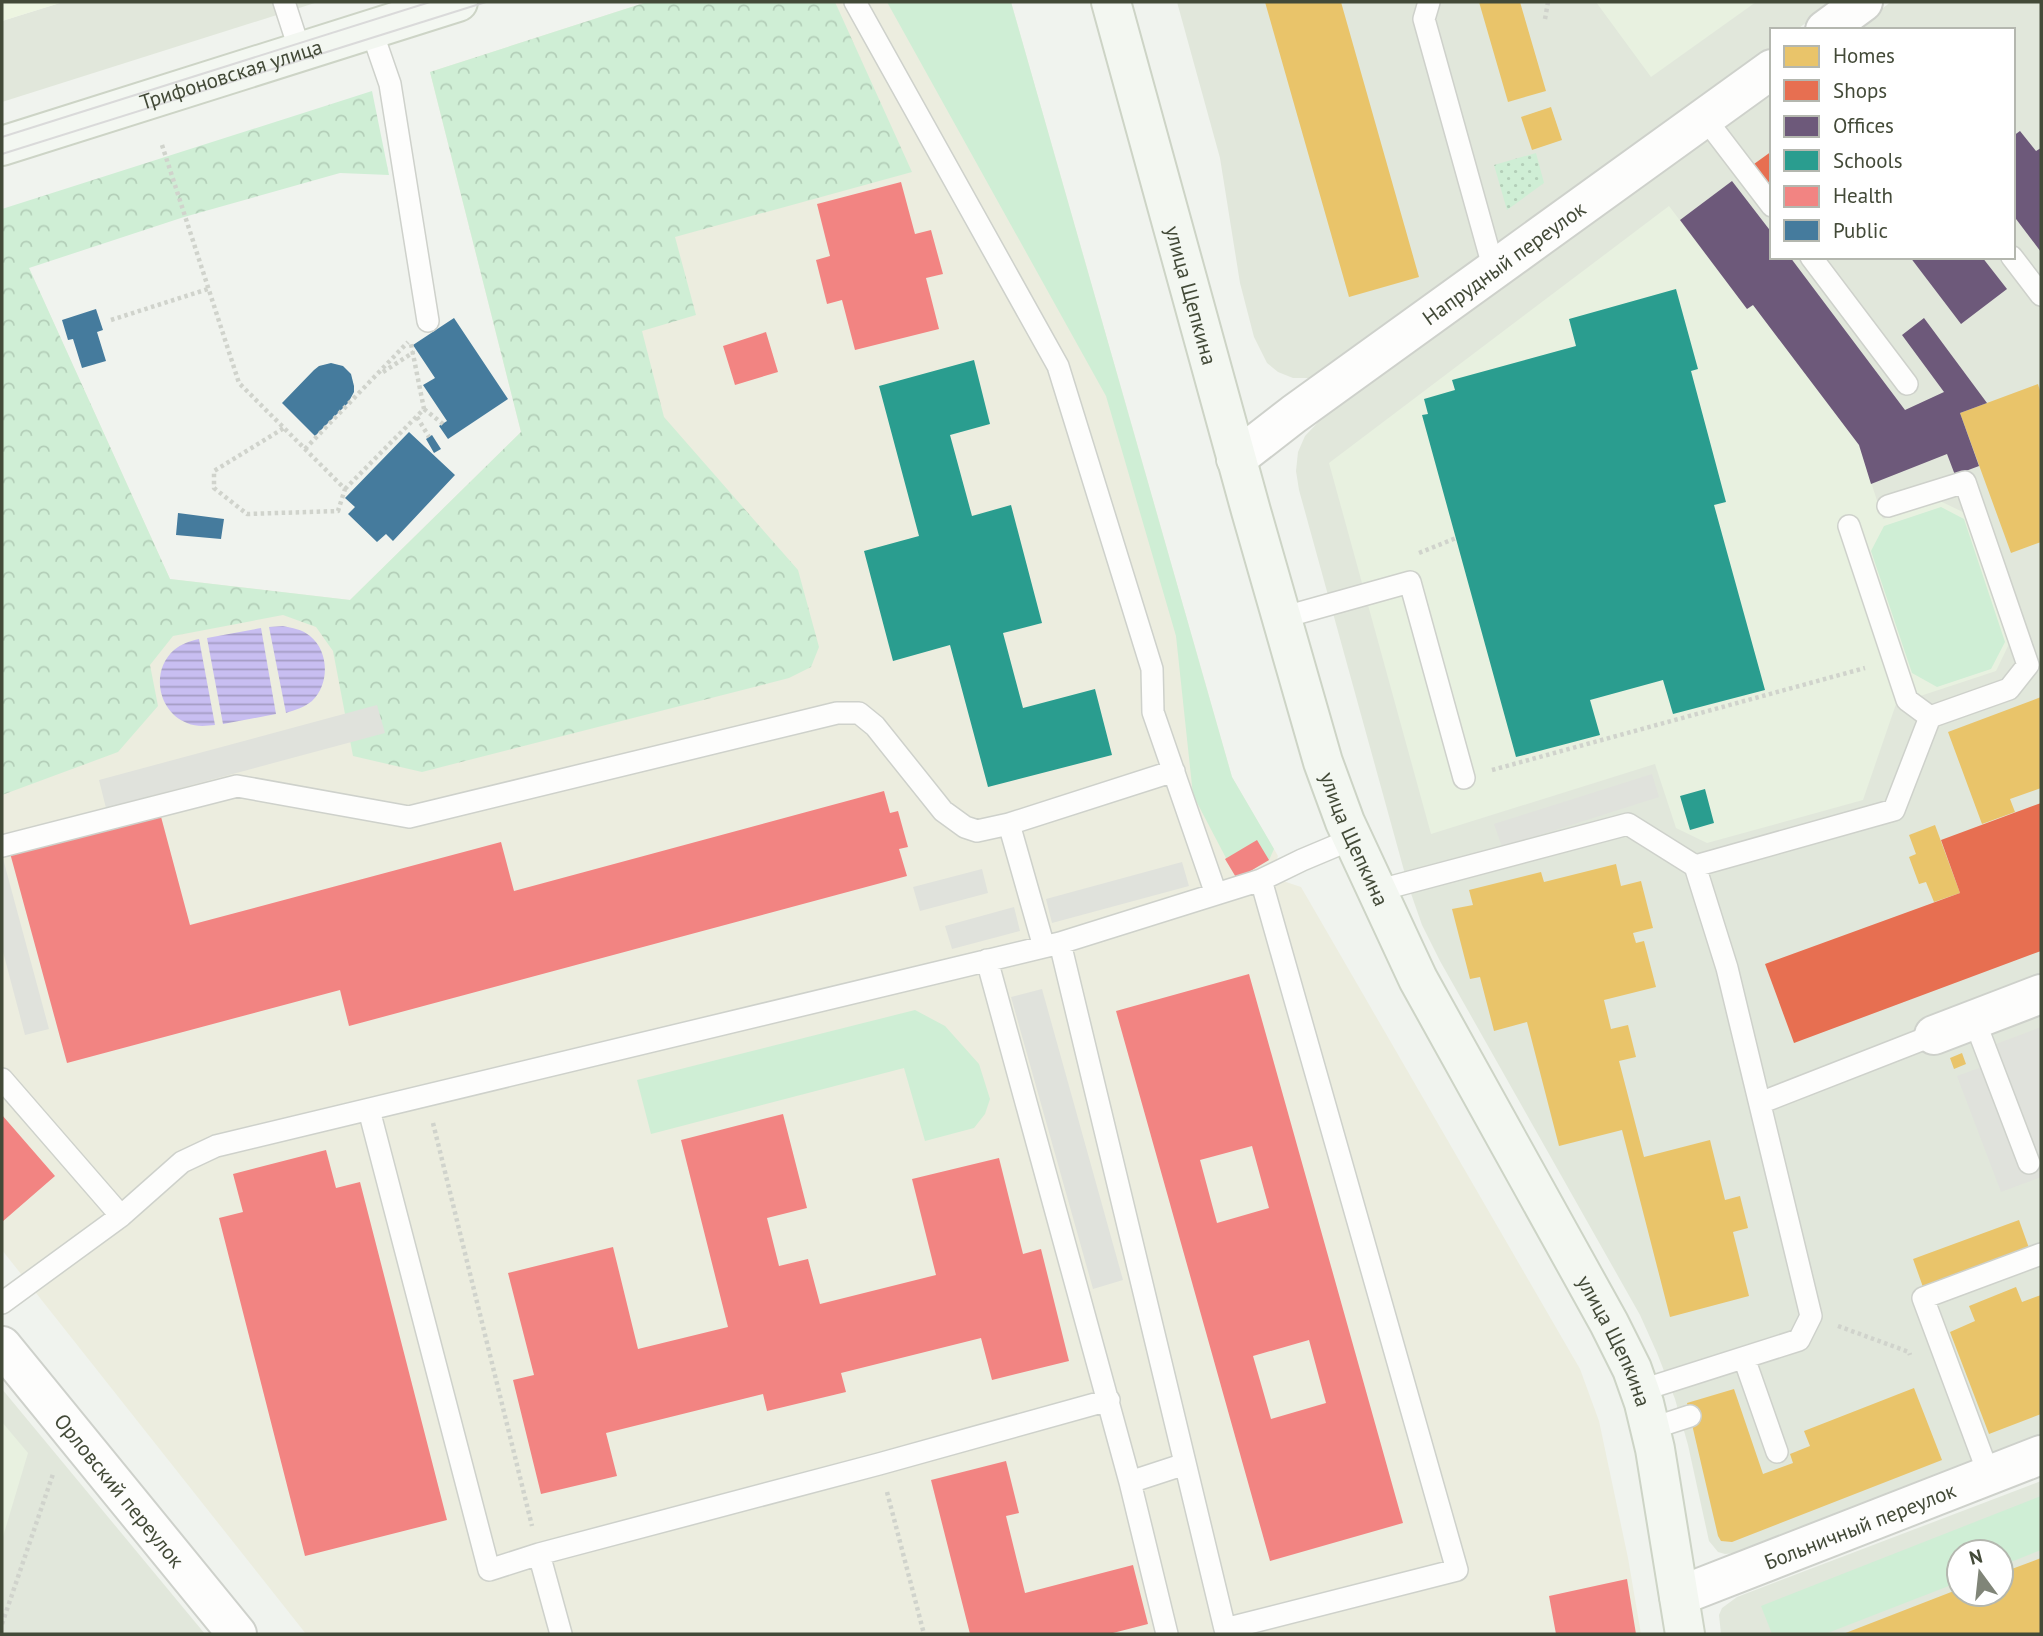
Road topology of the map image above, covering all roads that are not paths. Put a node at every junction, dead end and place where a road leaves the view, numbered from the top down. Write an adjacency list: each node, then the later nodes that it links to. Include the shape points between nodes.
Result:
1 (284, 2): 9 (lane)
2 (458, 2): 8 (street, Трифоновская улица)
3 (855, 2): 26 (lane, via 1058,366 1152,669 1153,712)
4 (1111, 2): 20 (street, улица Щепкина)
5 (1429, 2): 16 (lane, via 1424,19)
6 (1863, 2): 7 (street)
7 (1832, 28)
8 (371, 29): 9 (street, Трифоновская улица); 18 (lane, via 390,84)
9 (300, 51): 12 (street, Трифоновская улица)
10 (1770, 70): 11 (street, Напрудный переулок)
11 (1704, 117): 13 (lane); 16 (street, Напрудный переулок)
12 (2, 146)
13 (1770, 202)
14 (1813, 259): 19 (lane)
15 (2014, 259): 17 (lane)
16 (1494, 270): 20 (street, Напрудный переулок)
17 (2041, 295)
18 (428, 321)
19 (1907, 384)
20 (1236, 458): 23 (street, улица Щепкина)
21 (1888, 506): 24 (lane, via 1965,482)
22 (1849, 526): 25 (lane, via 1907,700)
23 (1281, 618): 27 (lane, via 1410,582); 29 (street, улица Щепкина, via 1323,762)
24 (2034, 663): 25 (lane, via 2009,689)
25 (1930, 717): 31 (lane, via 1894,810)
26 (1174, 771): 28 (lane); 34 (lane)
27 (1464, 778)
28 (1009, 824): 30 (lane, via 977,831 965,827 943,811 874,726 859,713 837,713 409,817 237,786); 35 (lane)
29 (1352, 839): 32 (lane); 33 (street, улица Щепкина)
30 (2, 846)
31 (1695, 866): 33 (lane, via 1628,824); 41 (lane, via 1727,968)
32 (1262, 880): 34 (lane); 55 (lane, via 1457,1570 1225,1629)
33 (1376, 891): 49 (street, улица Щепкина, via 1418,979 1609,1323)
34 (1216, 894): 35 (lane)
35 (1052, 945): 36 (lane); 55 (lane)
36 (987, 960): 42 (lane); 50 (lane)
37 (2041, 994): 38 (street)
38 (1974, 1019): 39 (street); 43 (lane)
39 (1934, 1035): 41 (lane)
40 (2, 1079): 44 (lane)
41 (1760, 1103): 48 (lane, via 1811,1316 1799,1340)
42 (369, 1110): 44 (lane, via 216,1146 182,1162); 58 (lane, via 489,1570)
43 (2029, 1164)
44 (121, 1216): 46 (lane)
45 (2041, 1254): 56 (lane, via 1923,1298)
46 (2, 1303)
47 (2, 1346): 60 (street, Орловский переулок)
48 (1744, 1358): 49 (lane); 53 (lane, via 1748,1398)
49 (1640, 1391): 52 (street, улица Щепкина)
50 (1109, 1400): 57 (lane); 58 (lane)
51 (1690, 1416): 52 (lane)
52 (1650, 1429): 59 (street, улица Щепкина)
53 (1777, 1452)
54 (2041, 1455): 56 (street, Больничный переулок)
55 (1185, 1464): 57 (lane)
56 (1989, 1475): 59 (street, Больничный переулок)
57 (1130, 1482): 62 (lane)
58 (539, 1554): 61 (lane)
59 (1679, 1596): 63 (street, улица Щепкина)
60 (237, 1634)
61 (561, 1634)
62 (1167, 1634)
63 (1685, 1634)

